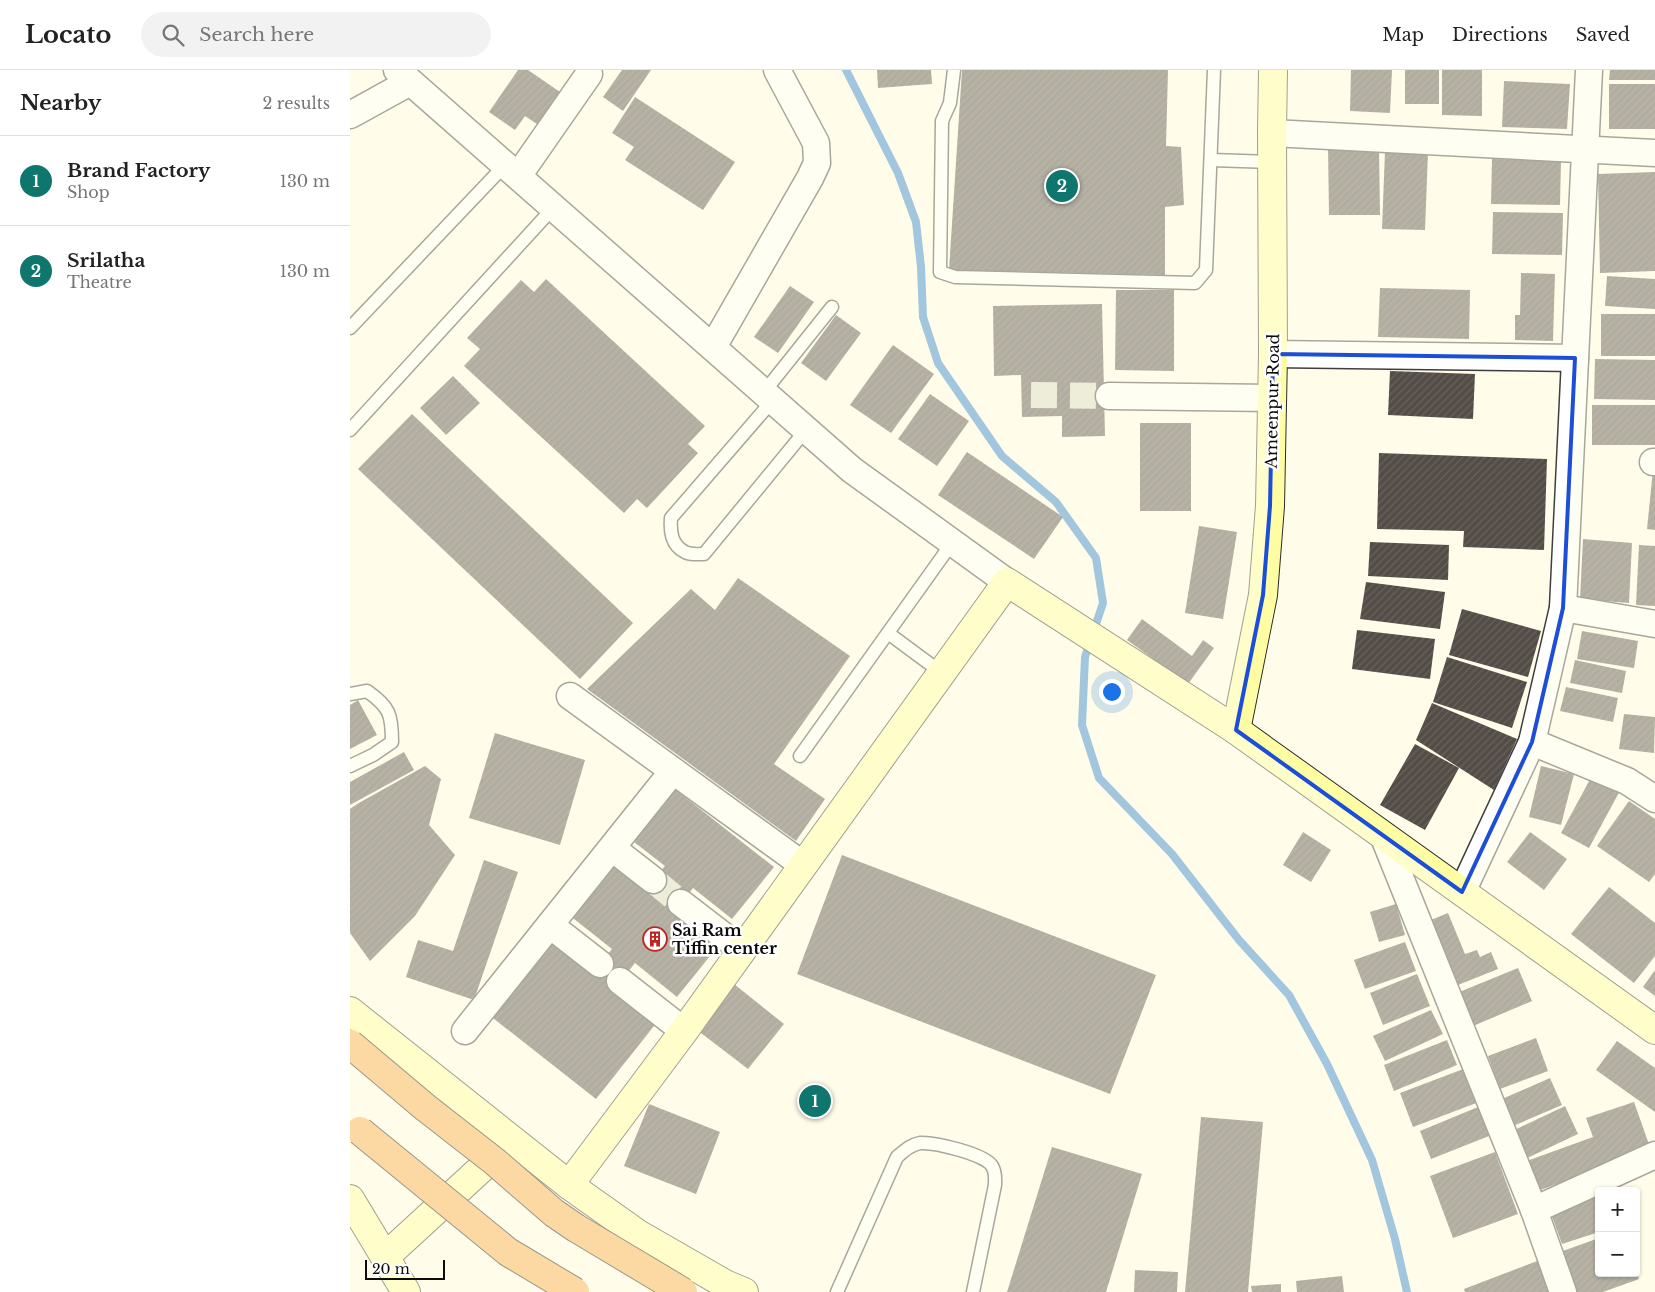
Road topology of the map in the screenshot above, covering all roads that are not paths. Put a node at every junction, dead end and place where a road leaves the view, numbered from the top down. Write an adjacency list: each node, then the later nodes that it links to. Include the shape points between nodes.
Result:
1 (778, 70): 18 (street, via 816,142 817,163)
2 (954, 70): 12 (lane, via 950,103 942,121 940,272 955,277 1195,283 1206,270)
3 (1214, 70): 12 (lane)
4 (1273, 70): 9 (street, Ameenpur Road)
5 (1589, 70): 10 (street)
6 (403, 74): 8 (street); 14 (street)
7 (589, 74): 14 (street)
8 (350, 115)
9 (1272, 133): 10 (street); 13 (street, Ameenpur Road)
10 (1585, 148): 11 (street); 20 (street)
11 (1655, 153)
12 (1211, 160): 13 (lane)
13 (1272, 162): 19 (street, Ameenpur Road)
14 (511, 170): 15 (street); 17 (lane)
15 (554, 207): 18 (street); 24 (lane)
16 (832, 307): 21 (lane)
17 (350, 328)
18 (713, 347): 21 (street)
19 (1273, 354): 20 (street); 23 (street, Ameenpur Road)
20 (1575, 358): 28 (street)
21 (768, 396): 25 (street); 25 (lane, via 671,518 674,543 686,553 704,554)
22 (1109, 396): 23 (street)
23 (1272, 398): 34 (street, Ameenpur Road, via 1270,506 1263,595)
24 (350, 430)
25 (806, 430): 26 (street, via 852,470)
26 (952, 543): 27 (street); 30 (lane)
27 (1007, 582): 31 (street); 34 (street)
28 (1563, 608): 29 (street); 35 (street)
29 (1655, 624)
30 (888, 633): 31 (lane); 36 (lane)
31 (942, 673): 42 (street)
32 (350, 694): 37 (lane, via 367,691 380,700 392,719 392,742)
33 (570, 696): 38 (street)
34 (1236, 730): 40 (street)
35 (1532, 742): 39 (street, via 1627,781); 44 (street)
36 (800, 756)
37 (350, 766)
38 (673, 771): 41 (street); 42 (street)
39 (1655, 800)
40 (1383, 835): 44 (street); 60 (street)
41 (612, 848): 43 (street); 46 (street)
42 (803, 865): 47 (street)
43 (653, 880)
44 (1462, 892): 51 (street)
45 (682, 903): 47 (street)
46 (550, 925): 48 (street); 52 (street)
47 (742, 950): 53 (street)
48 (600, 964)
49 (620, 981): 53 (street)
50 (350, 1011): 56 (street)
51 (1655, 1030)
52 (465, 1031)
53 (684, 1031): 58 (street)
54 (350, 1044): 64 (highway, bridge, via 554,1213)
55 (360, 1131): 63 (highway, bridge, via 508,1252)
56 (512, 1140): 58 (street); 61 (street)
57 (1655, 1155): 60 (street)
58 (569, 1185): 65 (street, via 638,1234)
59 (350, 1199): 61 (street)
60 (1534, 1210): 68 (street)
61 (385, 1257): 62 (street)
62 (406, 1292)
63 (575, 1292)
64 (683, 1292)
65 (744, 1292)
66 (837, 1292): 67 (lane, via 897,1157 906,1148 919,1144 935,1144 976,1156 992,1165 995,1173)
67 (973, 1292)
68 (1563, 1292)

